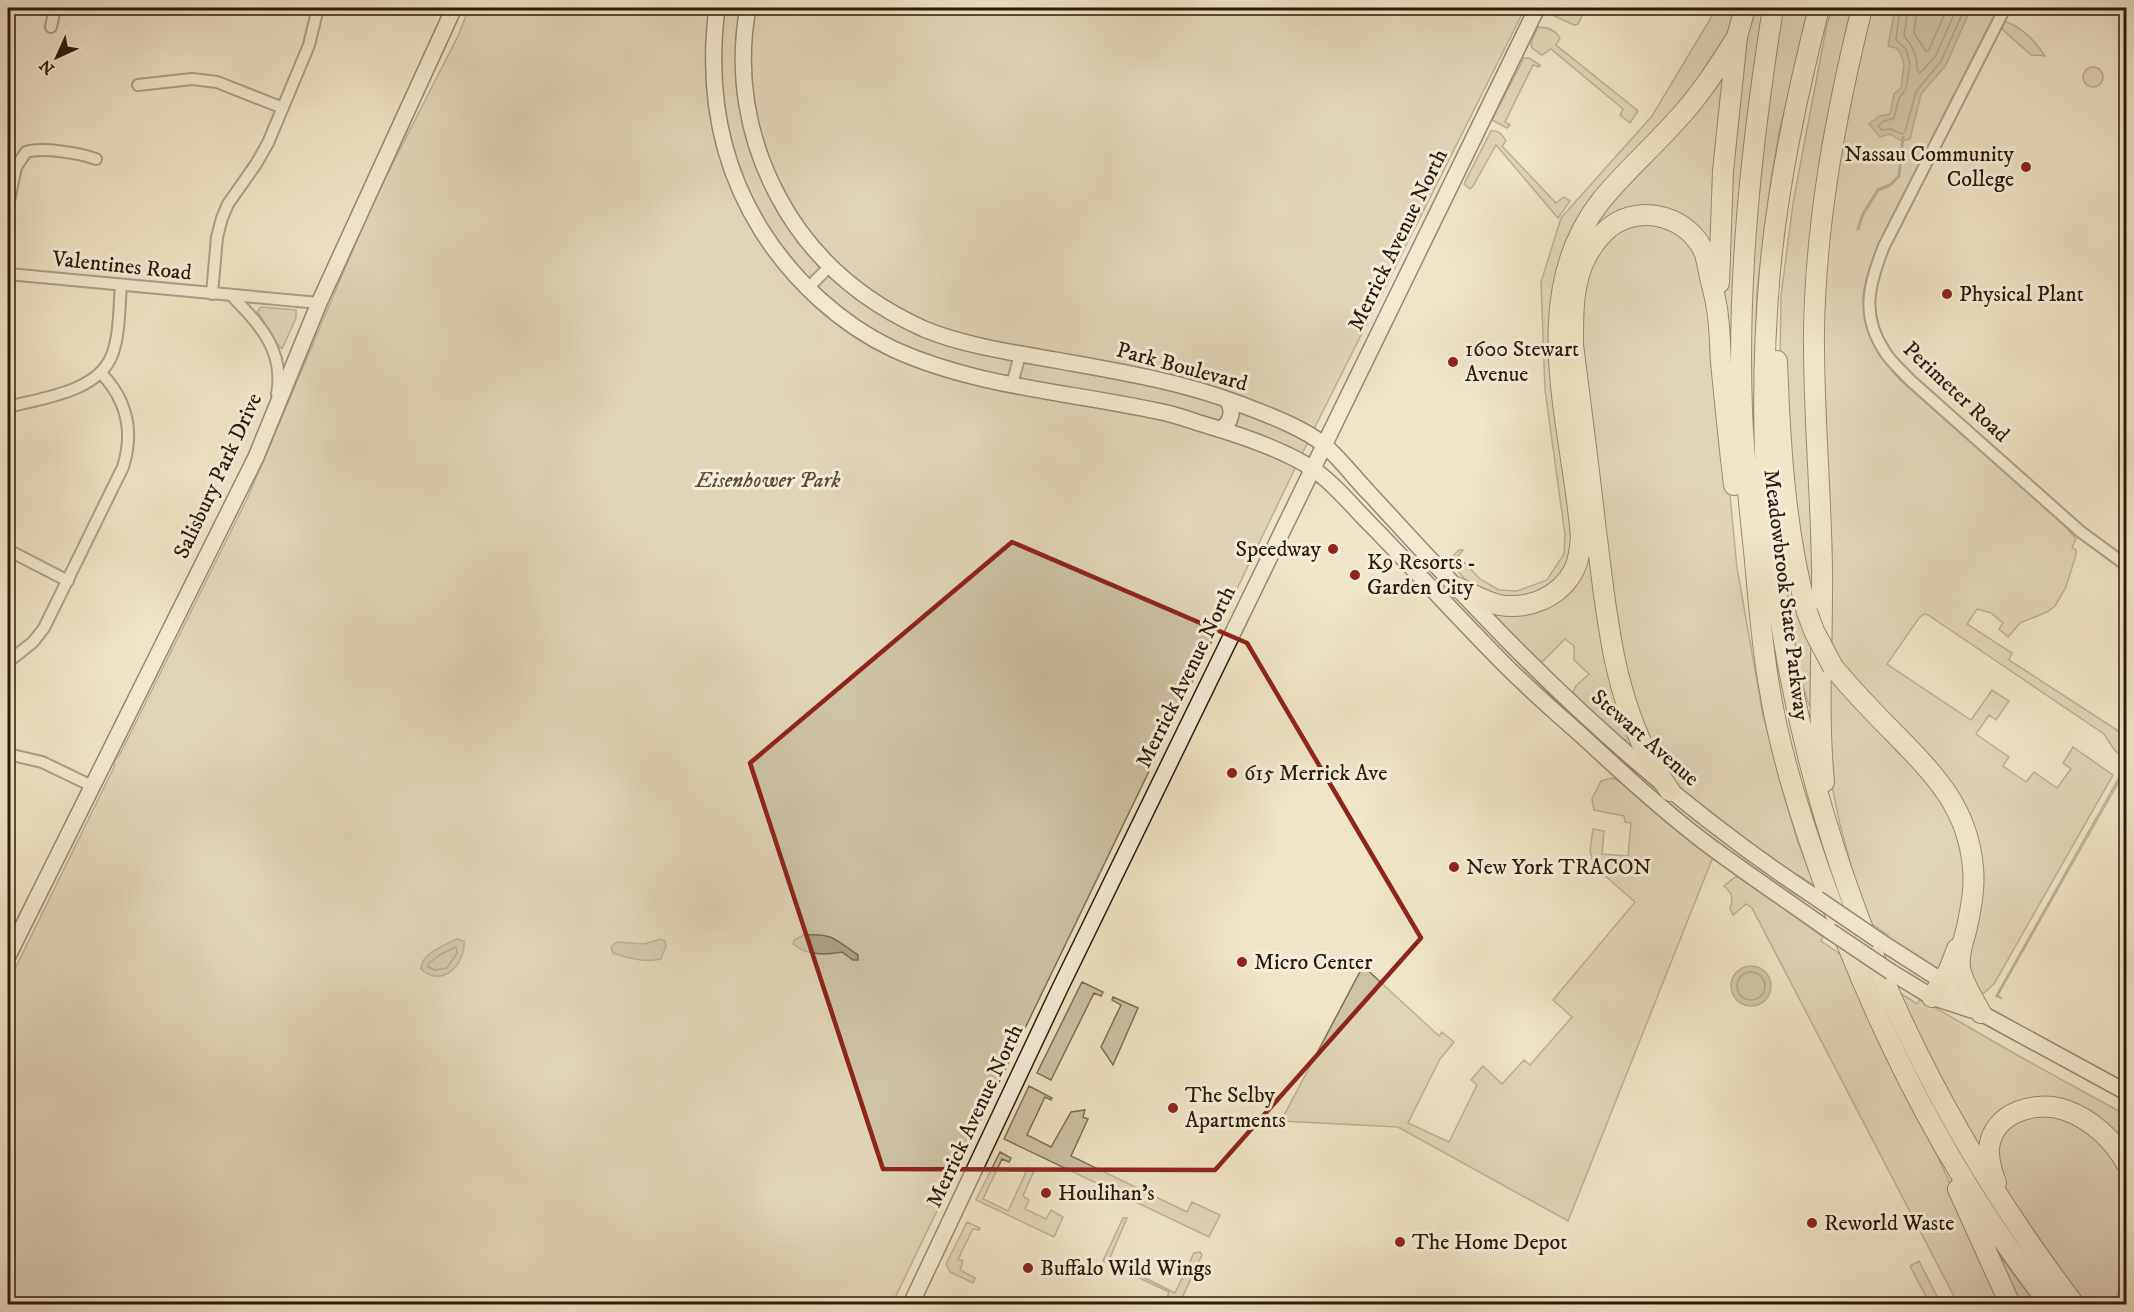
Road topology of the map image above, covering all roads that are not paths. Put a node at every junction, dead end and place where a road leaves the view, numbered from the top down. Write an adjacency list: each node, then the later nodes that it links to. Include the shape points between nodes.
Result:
1 (55, 8): 12 (street)
2 (318, 8): 15 (street, via 311,39)
3 (454, 8): 25 (main road, Salisbury Park Drive)
4 (717, 8): 22 (main road, via 713,69 715,105 724,146 752,215)
5 (748, 8): 18 (main road, Park Boulevard, via 743,62 756,143 786,213)
6 (1537, 8): 36 (main road, Merrick Avenue North)
7 (1745, 8): 13 (highway)
8 (1773, 8): 43 (highway, Meadowbrook State Parkway, via 1749,178 1744,252 1746,471)
9 (1819, 8): 19 (highway, Meadowbrook State Parkway, via 1789,137)
10 (1862, 8): 54 (highway, via 1831,148 1815,304 1814,384 1822,579 1819,725)
11 (2005, 8): 39 (street, Perimeter Road, via 1884,246 1872,277 1870,317 1886,354 1910,380 2080,532)
12 (51, 27)
13 (1737, 37): 26 (highway, via 1723,171); 41 (highway, via 1690,106 1600,202 1576,242 1566,271 1559,336 1581,538 1574,569 1551,596 1529,604 1500,605)
14 (138, 85): 15 (street, via 192,79 217,82)
15 (283, 108): 23 (street, via 259,160 222,218)
16 (96, 159): 17 (street, via 37,150 26,152 16,167)
17 (8, 205)
18 (829, 267): 22 (street); 27 (main road, Park Boulevard, via 882,308 927,330)
19 (1770, 272): 54 (highway, Meadowbrook State Parkway, via 1764,426 1772,555 1792,690); 55 (highway, bridge, via 1777,321 1778,394 1790,533 1807,612 1833,667 1938,780 1957,808 1973,867)
20 (8, 274): 21 (street, Valentines Road)
21 (121, 285): 23 (street, Valentines Road); 28 (street, via 115,346)
22 (808, 288): 29 (main road, via 846,320 892,348 952,371)
23 (212, 294): 24 (street, Valentines Road)
24 (232, 296): 25 (street, Valentines Road); 33 (street, via 259,323 271,344 279,384)
25 (319, 303): 33 (main road, Salisbury Park Drive)
26 (1718, 316): 43 (highway, via 1742,541); 53 (highway, via 1705,255 1696,239 1665,218 1650,215 1635,216 1610,226 1599,237 1586,257 1575,291 1574,345 1612,649 1639,736)
27 (1020, 355): 29 (street); 30 (main road, Park Boulevard, via 1132,375)
28 (101, 373): 31 (street, via 71,390); 40 (street, via 124,409 128,447 119,478)
29 (1012, 384): 34 (main road, via 1161,411)
30 (1227, 399): 32 (main road, Park Boulevard); 34 (main road, via 1232,409 1227,424)
31 (8, 407)
32 (1258, 411): 35 (main road, via 1252,414 1245,429); 36 (main road, Park Boulevard)
33 (274, 412): 52 (main road, Salisbury Park Drive)
34 (1220, 429): 35 (main road)
35 (1251, 439): 37 (main road)
36 (1324, 445): 37 (main road, Merrick Avenue North); 41 (main road, Stewart Avenue)
37 (1312, 469): 44 (main road, Stewart Avenue); 64 (main road, Merrick Avenue North)
38 (8, 550): 40 (street)
39 (2127, 565)
40 (68, 581): 45 (street, via 40,635)
41 (1456, 587): 42 (main road, Stewart Avenue)
42 (1483, 615): 44 (main road); 46 (main road, Stewart Avenue)
43 (1760, 617): 61 (highway, Meadowbrook State Parkway, via 1783,751 1839,926 1892,1049)
44 (1480, 639): 47 (main road, Stewart Avenue)
45 (8, 662)
46 (1535, 669): 47 (main road); 48 (main road, Stewart Avenue)
47 (1510, 670): 49 (main road, Stewart Avenue)
48 (1619, 747): 49 (main road); 51 (main road); 53 (main road, Stewart Avenue)
49 (1598, 751): 51 (main road, Stewart Avenue)
50 (8, 754): 52 (street, via 42,762)
51 (1611, 763): 58 (main road, Stewart Avenue, bridge, via 1704,842 1830,931 1891,972)
52 (92, 786): 57 (main road, Salisbury Park Drive)
53 (1670, 791): 56 (main road, Stewart Avenue, bridge, via 1764,864)
54 (1829, 835): 56 (highway, Meadowbrook State Parkway)
55 (1967, 927): 58 (highway); 59 (highway, via 1960,966)
56 (1861, 928): 58 (main road, Stewart Avenue, bridge); 63 (highway, Meadowbrook State Parkway, via 1924,1069)
57 (8, 956)
58 (1937, 989): 59 (main road, Stewart Avenue)
59 (1981, 1013): 60 (main road, Stewart Avenue)
60 (2127, 1092)
61 (1940, 1140): 65 (highway, via 1956,1186); 66 (highway, Meadowbrook State Parkway)
62 (2127, 1163): 63 (highway, via 2104,1135 2079,1116 2053,1107 2027,1108 2006,1119 1990,1144 1989,1161)
63 (2002, 1204): 67 (highway, Meadowbrook State Parkway)
64 (911, 1305)
65 (2010, 1305)
66 (2050, 1305)
67 (2074, 1305)

